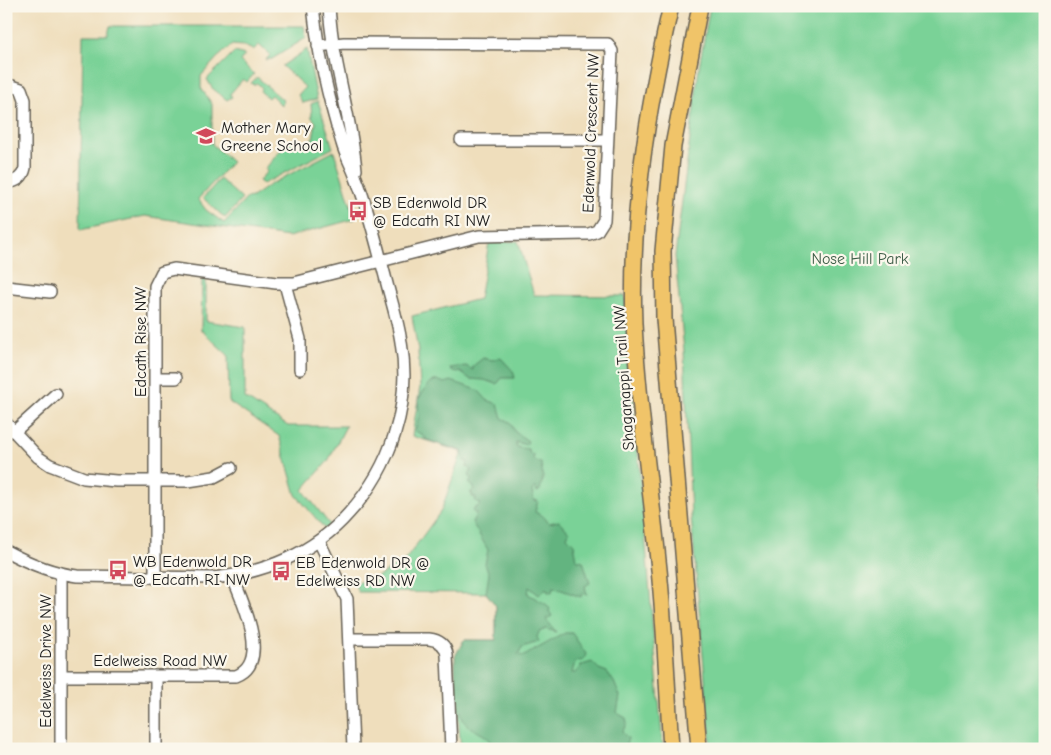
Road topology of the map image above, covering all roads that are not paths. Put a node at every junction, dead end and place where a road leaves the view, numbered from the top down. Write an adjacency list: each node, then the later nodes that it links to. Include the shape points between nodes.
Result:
1 (313, 6): 6 (street)
2 (329, 6): 5 (street)
3 (671, 6): 36 (main road, Shaganappi Trail NW, via 642,157 634,323 658,563)
4 (700, 6): 37 (main road, via 673,146 663,251 664,328)
5 (333, 44): 6 (street, Edenwold Crescent NW); 9 (street, Edenwold Crescent NW, via 608,44 612,51); 10 (street, via 354,143)
6 (318, 46): 10 (street, via 342,146)
7 (6, 84): 11 (street, via 21,89 25,100 25,168 21,178)
8 (461, 140): 9 (street)
9 (607, 140): 12 (street, Edenwold Crescent NW, via 604,220 594,233 479,236)
10 (357, 179): 12 (street)
11 (6, 183)
12 (381, 260): 13 (street, Edcath Rise NW, via 307,282); 24 (street, via 403,355 403,396 399,419 390,448 372,485 344,519)
13 (285, 284): 16 (street, via 300,339); 17 (street, Edcath Rise NW, via 174,269 162,272 155,286)
14 (6, 287): 15 (street)
15 (50, 292)
16 (300, 369)
17 (156, 378): 18 (street); 23 (street, Edcath Rise NW)
18 (176, 378)
19 (56, 394): 21 (street)
20 (6, 423): 21 (street)
21 (14, 432): 23 (street, via 38,456 72,475 98,480)
22 (231, 468): 23 (street, via 224,474 202,480)
23 (155, 481): 28 (street, Edcath Rise NW)
24 (319, 541): 27 (street, via 278,563); 29 (street, via 347,599)
25 (6, 551): 26 (street)
26 (62, 574): 28 (street); 30 (street, Edelweiss Drive NW)
27 (232, 576): 28 (street); 31 (street, Edelweiss Road NW, via 252,632 250,667 236,676)
28 (155, 578)
29 (350, 639): 34 (street); 35 (street, via 429,639 444,646)
30 (62, 676): 31 (street, Edelweiss Road NW); 32 (street, Edelweiss Drive NW)
31 (156, 676): 33 (street)
32 (61, 749)
33 (156, 749)
34 (353, 749)
35 (451, 749)
36 (671, 749)
37 (699, 749)

